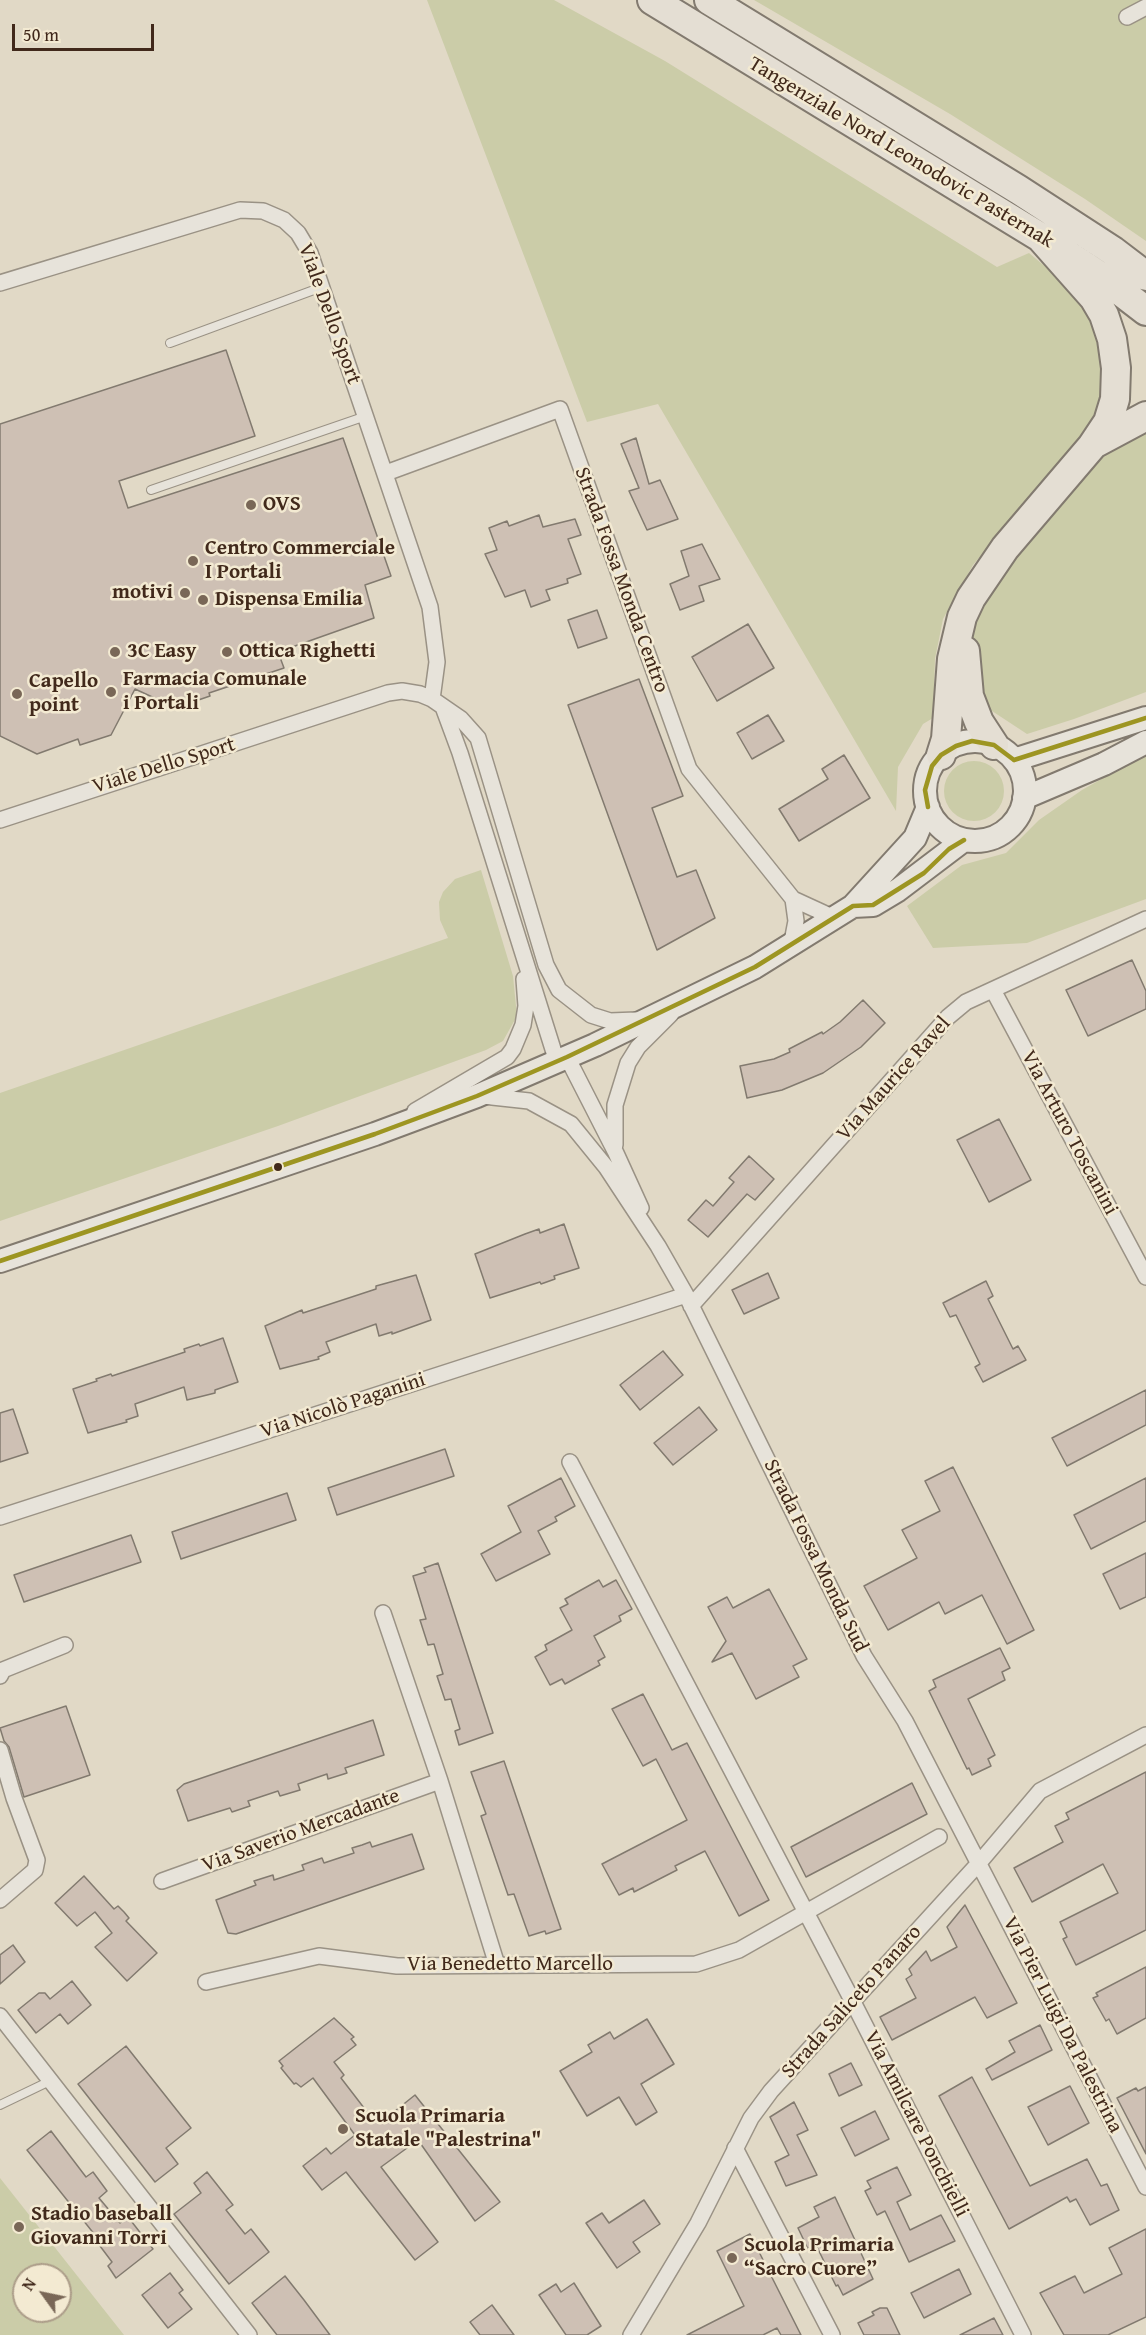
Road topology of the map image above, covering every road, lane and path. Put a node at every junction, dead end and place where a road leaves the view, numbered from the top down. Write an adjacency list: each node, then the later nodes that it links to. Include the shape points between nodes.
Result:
1 (652, 0): 5 (highway, Tangenziale Nord Leonodovic Pasternak)
2 (709, 0): 6 (highway, Tangenziale Nord Leonodovic Pasternak, via 1019,190)
3 (1146, 7): 4 (street)
4 (1126, 16)
5 (1040, 237): 9 (highway, Tangenziale Nord Leonodovic Pasternak); 13 (highway, via 1094,298 1112,339 1115,399 1108,422)
6 (1146, 276)
7 (0, 283): 8 (street, Viale Dello Sport, via 240,210 263,211 284,220 298,233)
8 (322, 287): 10 (lane); 11 (street, Viale Dello Sport)
9 (1146, 311)
10 (170, 343)
11 (366, 416): 14 (street, Viale Dello Sport); 15 (lane)
12 (1146, 416): 13 (highway)
13 (1092, 446): 16 (highway, via 1005,548 971,598)
14 (386, 473): 17 (street, Viale Dello Sport, via 430,607); 26 (street, Strada Fossa Monda Centro, via 560,409 689,769)
15 (151, 490)
16 (963, 617): 20 (highway, via 969,696 979,722); 21 (highway, via 952,659 946,739)
17 (437, 703): 24 (street, Viale Dello Sport, via 412,692 388,693); 30 (street, Viale Dello Sport, via 460,753); 33 (street, Viale Dello Sport, via 461,719 478,738 546,965 559,990 584,1011 600,1018 627,1022)
18 (1146, 718): 20 (main road)
19 (1146, 742): 22 (main road)
20 (1004, 752): 21 (main road, via 972,741); 22 (main road, via 1024,782)
21 (941, 755): 23 (main road, via 927,778)
22 (1024, 798): 25 (main road, via 1020,812 1004,832 982,841)
23 (928, 807): 25 (main road, via 941,828); 27 (main road, via 915,838)
24 (0, 820)
25 (964, 840): 27 (main road, via 873,905)
26 (793, 899): 27 (street, Strada Fossa Monda Centro, via 830,916); 29 (street, via 796,921)
27 (844, 912): 29 (main road)
28 (1146, 920): 31 (street, Via Maurice Ravel)
29 (791, 947): 32 (main road)
30 (522, 952): 34 (street, Viale Dello Sport); 36 (street, Viale Dello Sport, via 526,1006 513,1049 487,1071)
31 (993, 990): 40 (street, Via Arturo Toscanini); 41 (street, Via Maurice Ravel, via 966,1002 948,1017)
32 (693, 997): 33 (main road); 37 (street, via 650,1034 628,1063 615,1105)
33 (653, 1017): 34 (main road)
34 (562, 1060): 35 (main road); 37 (street, Strada Fossa Monda Sud)
35 (477, 1096): 36 (main road); 38 (street, Strada Fossa Monda Sud, via 529,1101 571,1124 606,1167)
36 (375, 1134): 39 (main road)
37 (615, 1151): 38 (street, Strada Fossa Monda Sud)
38 (658, 1246): 41 (street, Strada Fossa Monda Sud)
39 (0, 1261)
40 (1146, 1277)
41 (689, 1301): 43 (street, Via Nicolò Paganini); 51 (street, Strada Fossa Monda Sud, via 864,1656 905,1720)
42 (570, 1462): 54 (street)
43 (0, 1517)
44 (383, 1613): 49 (street)
45 (65, 1645): 46 (street, via 3,1670)
46 (0, 1676)
47 (1146, 1736): 51 (street, Strada Saliceto Panaro, via 1040,1791)
48 (0, 1750): 53 (street, via 37,1860 35,1870)
49 (440, 1781): 52 (street, Via Saverio Mercadante); 55 (street)
50 (939, 1837): 54 (street, Via Benedetto Marcello)
51 (979, 1863): 57 (street, Strada Saliceto Panaro); 62 (street, Via Pier Luigi Da Palestrina)
52 (162, 1881)
53 (0, 1900)
54 (807, 1914): 55 (street, Via Benedetto Marcello, via 739,1950 696,1965); 57 (street, Via Amilcare Ponchielli)
55 (497, 1965): 56 (street, Via Benedetto Marcello, via 397,1966 319,1956)
56 (206, 1982)
57 (852, 2000): 61 (street, Strada Saliceto Panaro, via 771,2091); 66 (street, Via Amilcare Ponchielli)
58 (0, 2016): 59 (street)
59 (50, 2081): 60 (lane); 63 (street)
60 (0, 2105)
61 (735, 2148): 64 (street, Strada Saliceto Panaro, via 698,2223); 65 (street)
62 (1146, 2187)
63 (249, 2335)
64 (631, 2335)
65 (832, 2335)
66 (1023, 2335)

